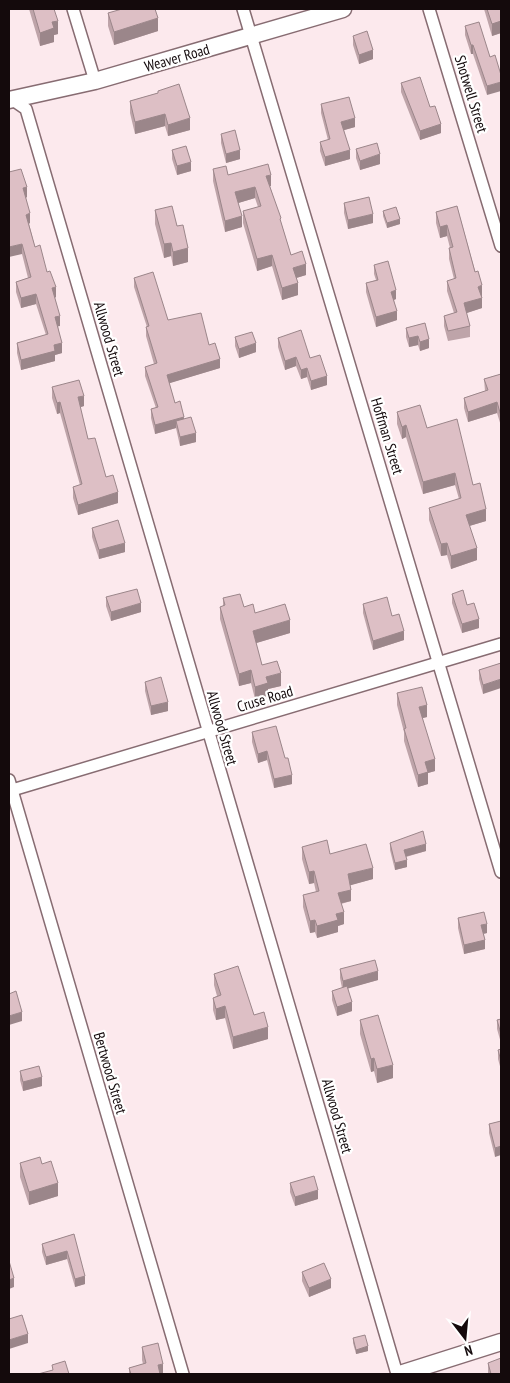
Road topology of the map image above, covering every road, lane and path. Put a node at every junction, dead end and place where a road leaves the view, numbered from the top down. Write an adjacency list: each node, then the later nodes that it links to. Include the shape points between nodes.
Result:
1 (73, 9): 6 (street)
2 (243, 9): 5 (street, Hoffman Street)
3 (343, 9): 5 (street, Weaver Road)
4 (429, 9): 8 (street, Shotwell Street)
5 (251, 36): 6 (street, Weaver Road); 10 (street, Hoffman Street)
6 (95, 82): 7 (street, Weaver Road)
7 (10, 99): 11 (street, Allwood Street, via 26,109)
8 (501, 246)
9 (501, 644): 10 (street, Cruse Road)
10 (439, 662): 11 (street, Cruse Road); 13 (street, Hoffman Street)
11 (207, 732): 12 (street, Cruse Road); 16 (street, Allwood Street)
12 (10, 787): 15 (street, Bertwood Street)
13 (501, 872)
14 (501, 1342): 16 (street)
15 (183, 1374)
16 (398, 1374)

